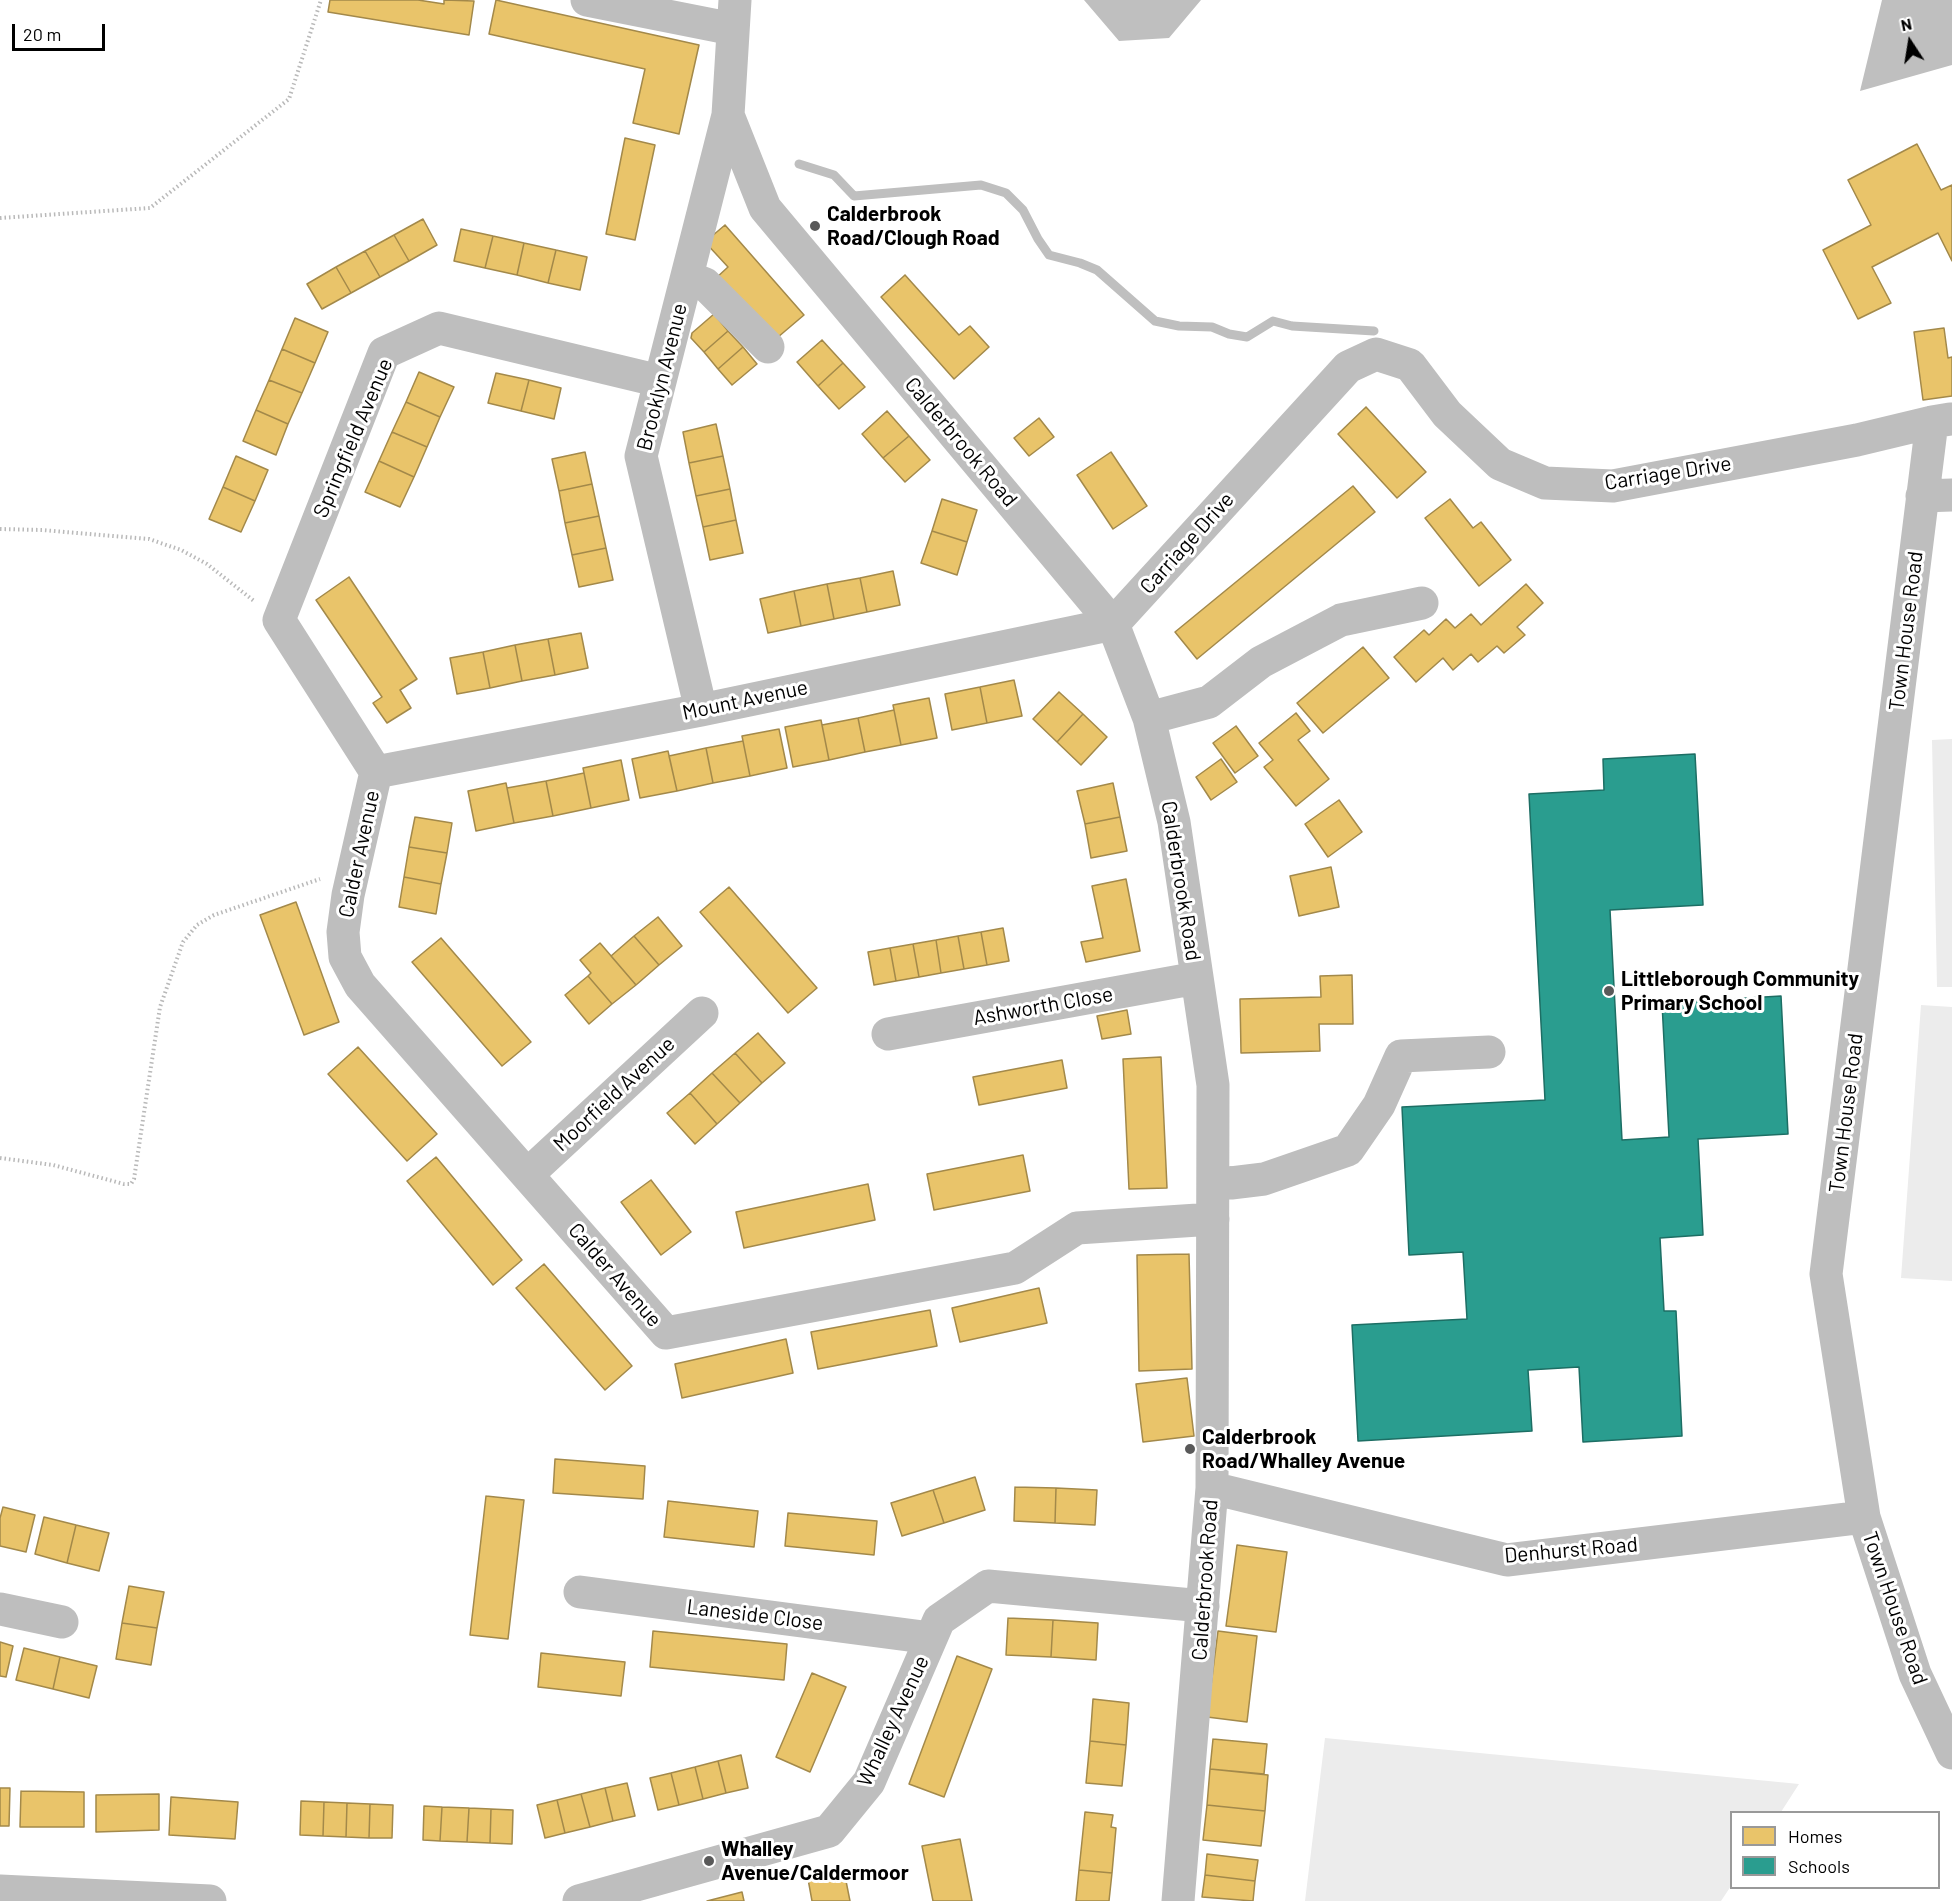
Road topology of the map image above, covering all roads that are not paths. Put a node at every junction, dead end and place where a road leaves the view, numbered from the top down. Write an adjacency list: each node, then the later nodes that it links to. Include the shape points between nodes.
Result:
1 (587, 0): 2 (street)
2 (734, 14): 3 (street, Calderbrook Road)
3 (728, 116): 4 (street, Brooklyn Avenue); 10 (street, Calderbrook Road, via 765,208)
4 (687, 277): 5 (street, via 705,284); 6 (street, Brooklyn Avenue)
5 (768, 347)
6 (660, 381): 11 (street, Brooklyn Avenue, via 641,456); 13 (street, Springfield Avenue, via 439,328 384,353 279,620)
7 (1942, 420): 8 (street, Town House Road); 10 (street, Carriage Drive, via 1613,486 1545,483 1500,464 1447,414 1410,365 1376,354 1348,367)
8 (1937, 496): 22 (street, Town House Road, via 1826,1274)
9 (1422, 603): 12 (street, via 1341,620 1261,662 1209,702)
10 (1113, 624): 11 (street, Mount Avenue); 12 (street, Calderbrook Road)
11 (701, 710): 13 (street, Mount Avenue)
12 (1149, 718): 14 (street, Calderbrook Road, via 1174,822)
13 (376, 772): 18 (street, Calder Avenue, via 343,932 345,957 360,985)
14 (1197, 978): 16 (street, Ashworth Close); 19 (street, Calderbrook Road, via 1213,1085)
15 (702, 1013): 18 (street, Moorfield Avenue)
16 (888, 1034)
17 (1489, 1052): 19 (street, via 1401,1056 1380,1105 1348,1150 1264,1179)
18 (527, 1175): 20 (street, Calder Avenue, via 666,1333 1015,1268 1077,1228)
19 (1213, 1181): 20 (street, Calderbrook Road)
20 (1213, 1220): 21 (street, Calderbrook Road)
21 (1212, 1488): 22 (street, Denhurst Road, via 1507,1560); 24 (street, Calderbrook Road)
22 (1864, 1517): 28 (street, Town House Road, via 1915,1674)
23 (580, 1592): 27 (street, Laneside Close)
24 (1203, 1606): 27 (street, Whalley Avenue, via 988,1586 939,1620); 32 (street, Calderbrook Road)
25 (0, 1609): 26 (street)
26 (62, 1622)
27 (931, 1638): 31 (street, Whalley Avenue, via 869,1782 829,1831)
28 (1952, 1753)
29 (0, 1891): 30 (street)
30 (210, 1901)
31 (579, 1901)
32 (1179, 1901)

